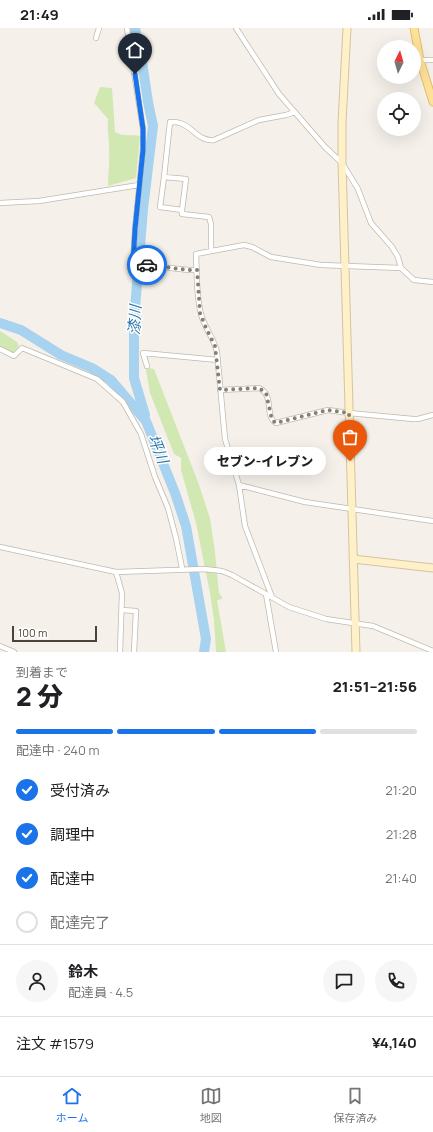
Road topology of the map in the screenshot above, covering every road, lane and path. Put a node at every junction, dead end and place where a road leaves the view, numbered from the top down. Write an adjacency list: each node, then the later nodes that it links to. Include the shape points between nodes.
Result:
1 (98, 28): 6 (street)
2 (127, 28): 15 (street, via 143,129)
3 (236, 28): 12 (street, via 279,94)
4 (347, 28): 13 (street)
5 (414, 28): 7 (main road)
6 (96, 38)
7 (416, 40)
8 (421, 60): 9 (street)
9 (433, 60)
10 (421, 63): 11 (main road)
11 (433, 102)
12 (295, 112): 13 (street); 14 (street, via 259,120 208,141 180,122 170,122)
13 (342, 163): 19 (street); 20 (street, via 358,189 371,223 392,247)
14 (164, 177): 17 (street, via 186,180); 17 (street, via 160,207)
15 (139, 185): 16 (street, via 39,201); 21 (street, via 133,264)
16 (0, 203)
17 (182, 210): 18 (street, via 182,214 209,217)
18 (211, 251): 19 (street, via 244,245 271,257 321,266); 21 (street, via 196,254)
19 (344, 267): 20 (street); 27 (street)
20 (401, 268): 22 (street, via 414,280)
21 (197, 270): 24 (street, via 200,313 215,346)
22 (433, 282)
23 (0, 350): 34 (street, via 14,356 22,348 97,380 123,402 141,434 168,508)
24 (218, 360): 25 (street, via 143,353); 26 (street)
25 (147, 366)
26 (220, 390): 27 (street, via 263,390 266,393 272,420 276,423 328,410); 29 (street, via 225,439)
27 (349, 413): 28 (street, via 413,419); 30 (street)
28 (433, 415)
29 (239, 485): 30 (street, via 305,502); 38 (street, via 244,526)
30 (352, 509): 31 (street); 33 (street)
31 (433, 521)
32 (0, 547): 36 (street)
33 (354, 559): 35 (street); 40 (street)
34 (182, 568): 36 (street); 37 (street, via 204,568 227,573)
35 (433, 568)
36 (116, 572): 39 (street, via 122,593)
37 (266, 594): 38 (street); 46 (street)
38 (272, 597): 40 (street, via 302,611)
39 (122, 610): 44 (street); 45 (street, via 136,611)
40 (355, 622): 42 (street, via 373,626); 47 (street)
41 (0, 646): 43 (street)
42 (433, 651)
43 (14, 652)
44 (120, 652)
45 (134, 652)
46 (276, 652)
47 (356, 652)

